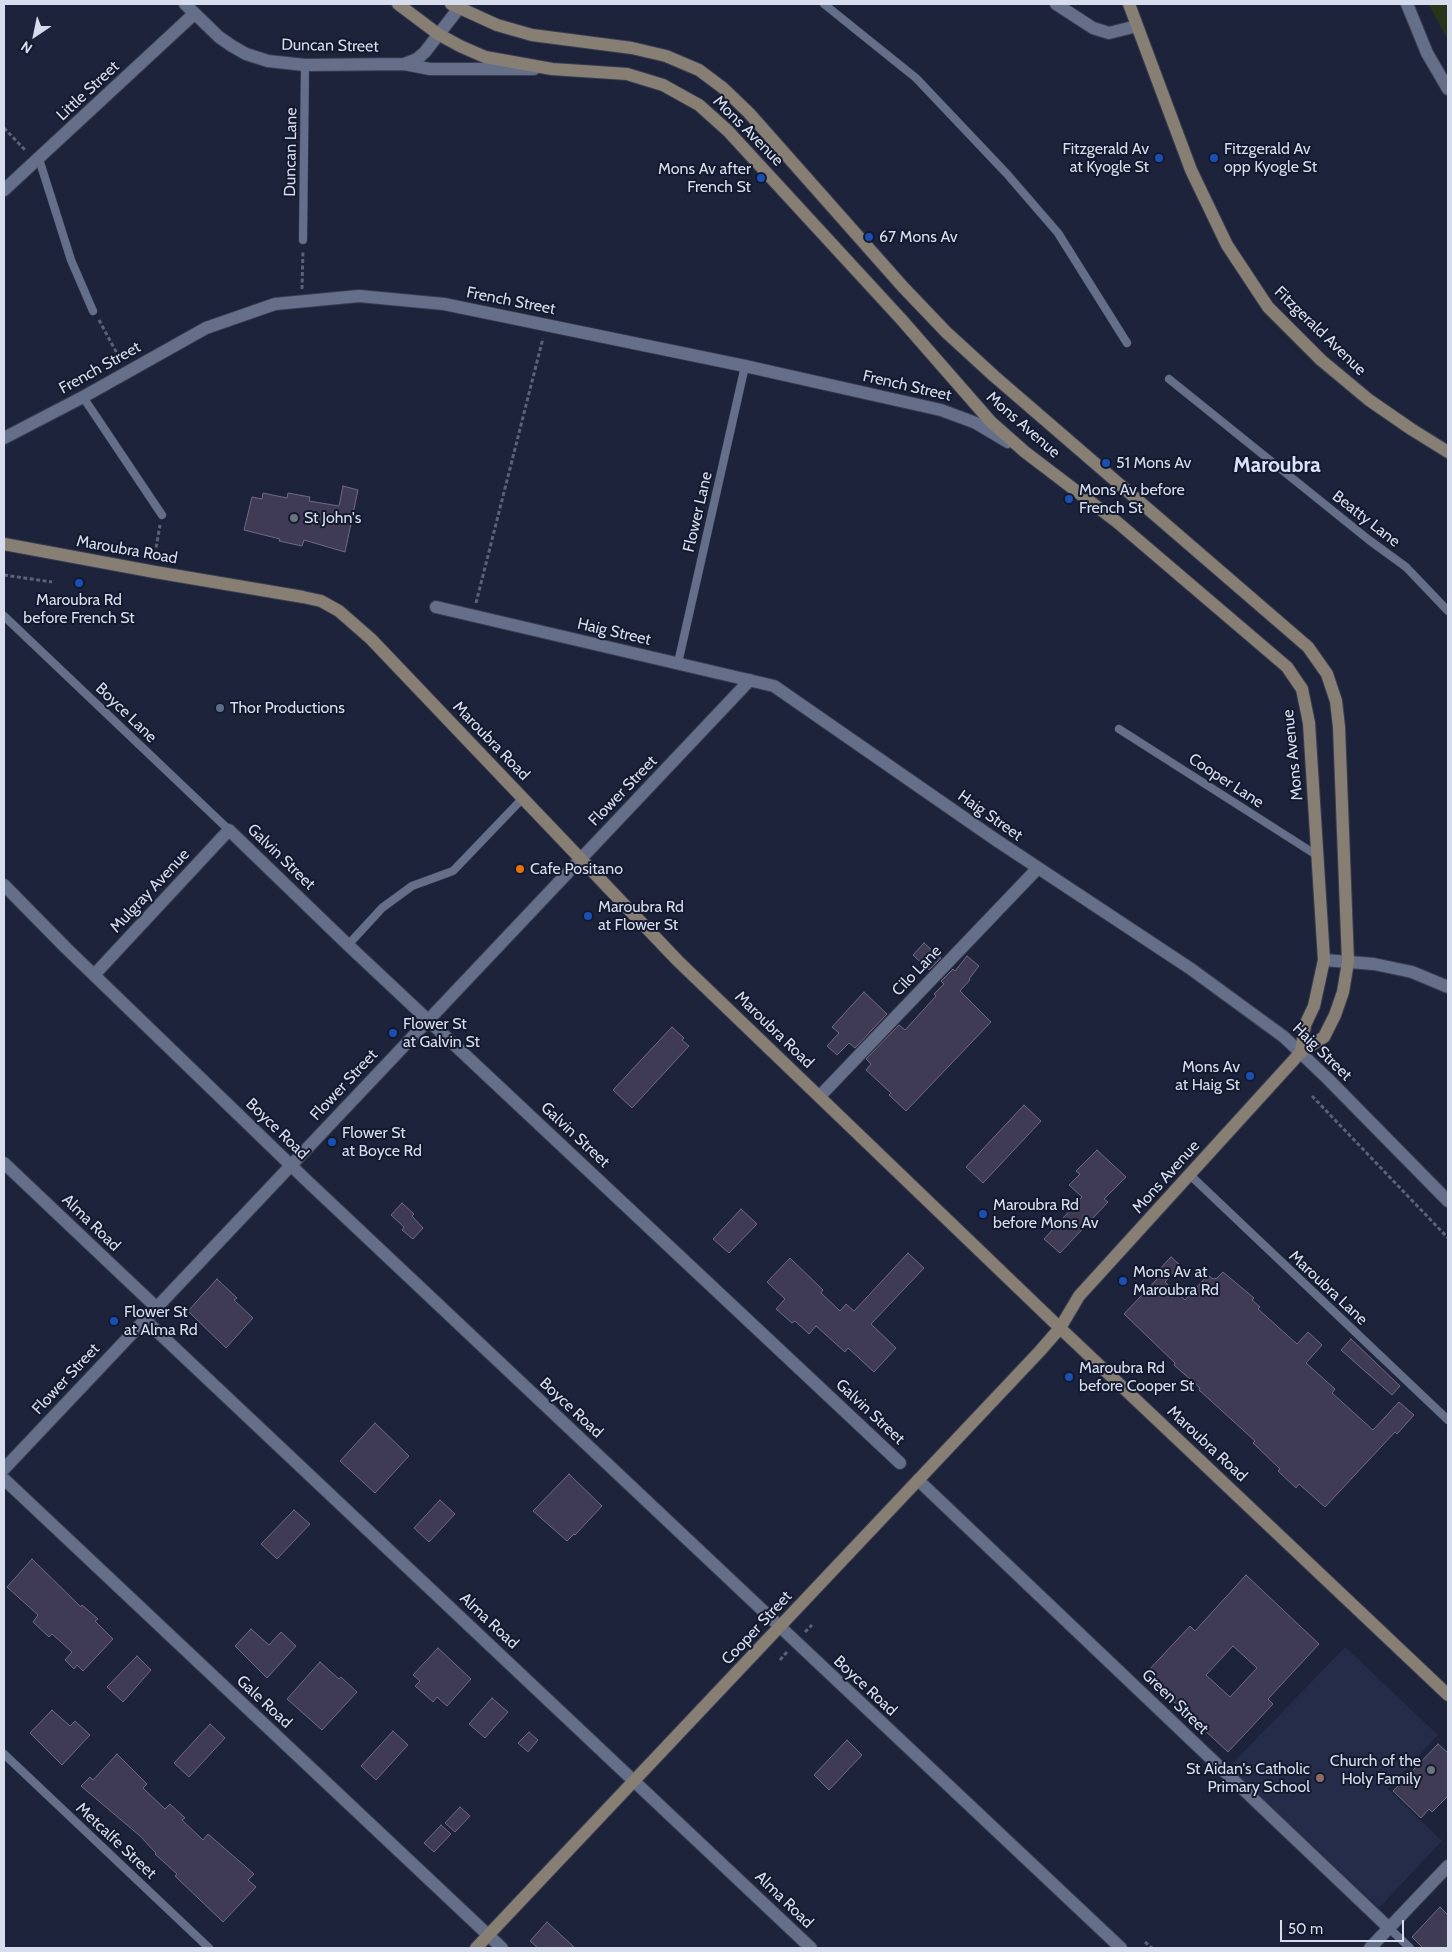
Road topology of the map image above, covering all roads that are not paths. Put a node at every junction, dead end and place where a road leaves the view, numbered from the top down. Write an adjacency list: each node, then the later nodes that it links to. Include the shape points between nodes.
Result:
1 (185, 4): 8 (street, Duncan Street)
2 (398, 4): 10 (street, Mons Avenue)
3 (824, 4): 19 (lane, via 916,78 1007,174 1058,234)
4 (1056, 4): 9 (street, via 1094,28 1109,33)
5 (1129, 4): 9 (street, Fitzgerald Avenue)
6 (1407, 4): 14 (street, via 1427,53)
7 (458, 5): 10 (street); 42 (street, Mons Avenue, via 497,25 532,35 632,48 666,56 699,70 723,88 946,332 1308,647 1327,674 1336,701)
8 (194, 14): 12 (street, Duncan Street, via 219,37 246,54 268,61); 15 (street, Little Street)
9 (1137, 26): 24 (street, Fitzgerald Avenue, via 1188,162 1226,245 1268,307 1321,360 1369,400)
10 (438, 34): 11 (street, via 417,59); 13 (street, Mons Avenue, via 486,57)
11 (404, 64): 12 (street, Duncan Street); 13 (street, Duncan Street, via 430,69)
12 (305, 65): 17 (lane, Duncan Lane)
13 (552, 69): 25 (street, Mons Avenue, via 627,74 663,85 699,105 728,131 894,311 991,422)
14 (1448, 89)
15 (38, 160): 16 (street, Little Street); 18 (lane, via 70,260)
16 (4, 190)
17 (303, 240)
18 (94, 311)
19 (1127, 343)
20 (745, 366): 22 (street, French Street, via 444,304 359,296 275,304 206,328); 25 (street, French Street, via 959,416 976,422); 31 (lane, Flower Lane)
21 (1169, 380): 29 (lane, Beatty Lane, via 1406,567)
22 (83, 397): 23 (street, French Street); 26 (lane)
23 (4, 438)
24 (1448, 450)
25 (1025, 452): 36 (street, Mons Avenue, via 1111,516 1287,666 1302,689 1309,723)
26 (162, 515)
27 (4, 544): 34 (street, Maroubra Road, via 320,601 356,624)
28 (436, 607): 31 (street, Haig Street)
29 (1448, 611)
30 (4, 616): 35 (lane, Boyce Lane)
31 (678, 663): 32 (street, Haig Street)
32 (750, 680): 37 (street, Flower Street); 38 (street, Haig Street, via 774,686)
33 (1119, 729): 36 (lane, Cooper Lane)
34 (523, 798): 37 (street, Maroubra Road); 40 (lane, via 454,871 412,886 382,908)
35 (229, 830): 40 (street, Galvin Street); 43 (street, Mulgray Avenue)
36 (1318, 856): 41 (street, Mons Avenue)
37 (581, 859): 45 (street, Flower Street); 47 (street, Maroubra Road, via 678,961)
38 (1038, 868): 46 (street, Haig Street, via 1190,969); 47 (street, Cilo Lane)
39 (4, 885): 43 (street, Boyce Road)
40 (348, 945): 45 (street, Galvin Street)
41 (1324, 960): 42 (street); 46 (street, Mons Avenue, via 1314,1006 1305,1025)
42 (1348, 962): 44 (street, via 1412,972); 46 (street, Mons Avenue, via 1343,992 1332,1023 1324,1037)
43 (94, 975): 49 (street, Boyce Road)
44 (1448, 987)
45 (428, 1020): 49 (street, Flower Street); 56 (street, Galvin Street)
46 (1301, 1052): 50 (street, Mons Avenue); 51 (street, Haig Street)
47 (820, 1096): 54 (street, Maroubra Road)
48 (4, 1163): 52 (street, Alma Road)
49 (291, 1165): 52 (street, Flower Street); 60 (street, Boyce Road)
50 (1190, 1175): 54 (street, Mons Avenue, via 1079,1296); 55 (lane, Maroubra Lane)
51 (1448, 1201)
52 (156, 1306): 53 (street, Flower Street)
53 (144, 1319): 57 (street, Flower Street); 63 (street, Alma Road)
54 (1060, 1328): 59 (street, Cooper Street); 61 (street, Maroubra Road)
55 (1448, 1420)
56 (900, 1463)
57 (4, 1469)
58 (4, 1479): 66 (street, Gale Road)
59 (918, 1480): 60 (street, Cooper Street); 65 (street, Green Street)
60 (780, 1628): 63 (street, Cooper Street); 71 (street, Boyce Road)
61 (1448, 1695)
62 (4, 1754): 67 (lane, Metcalfe Street)
63 (635, 1781): 66 (street, Cooper Street); 70 (street, Alma Road)
64 (1448, 1866): 65 (street)
65 (1389, 1928): 72 (street); 73 (lane, Green Street)
66 (488, 1935): 68 (street, Cooper Street); 69 (street, Gale Road)
67 (209, 1948)
68 (476, 1948)
69 (502, 1948)
70 (811, 1948)
71 (1121, 1948)
72 (1370, 1948)
73 (1410, 1948)

